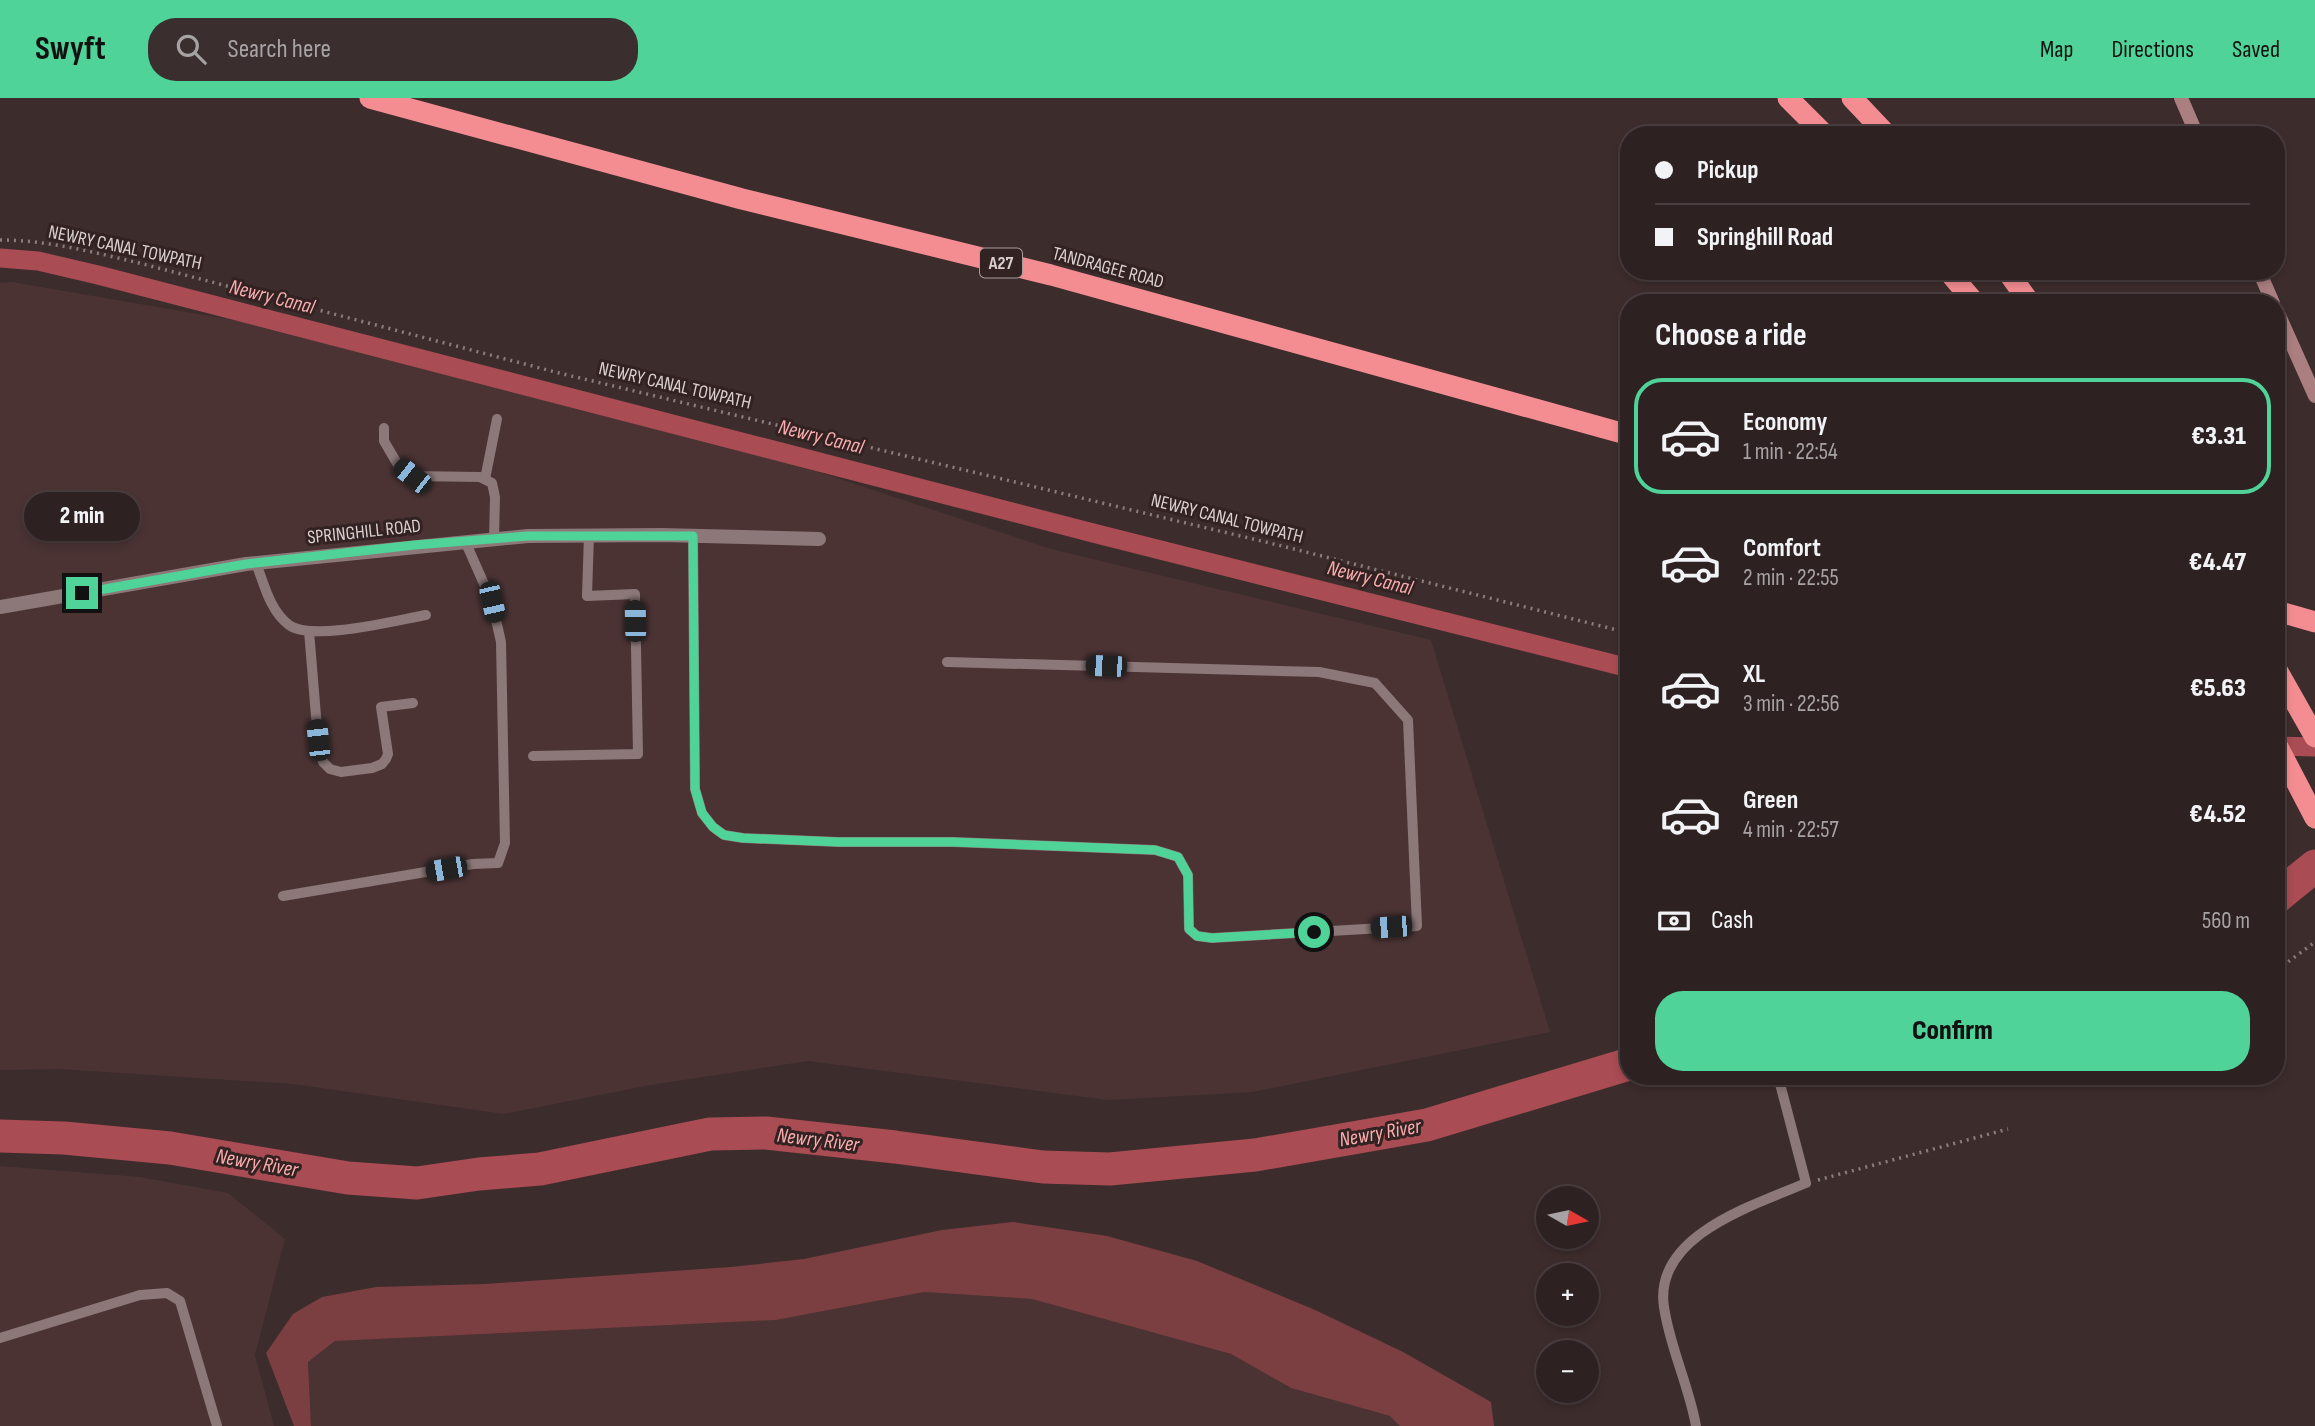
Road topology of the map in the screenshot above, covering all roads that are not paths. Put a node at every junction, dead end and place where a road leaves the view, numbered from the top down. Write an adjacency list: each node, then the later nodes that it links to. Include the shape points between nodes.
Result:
1 (370, 98): 14 (highway, TANDRAGEE ROAD / A27, via 742,199 1051,275)
2 (1788, 98): 5 (highway)
3 (1852, 98): 6 (highway)
4 (2181, 98): 7 (street)
5 (1816, 126)
6 (1878, 126)
7 (2193, 126)
8 (1956, 280): 9 (highway)
9 (1967, 294)
10 (2285, 329): 11 (street)
11 (2315, 396)
12 (497, 419): 15 (lane)
13 (384, 428): 15 (lane, via 384,441 398,465 412,476)
14 (1620, 433)
15 (485, 479): 18 (lane, via 492,483 495,497)
16 (589, 535): 17 (street, SPRINGHILL ROAD); 18 (street, SPRINGHILL ROAD); 31 (lane, via 587,596 635,594 638,754)
17 (693, 536): 19 (street, SPRINGHILL ROAD); 27 (lane, via 695,789 702,813 724,835 1155,850 1178,857 1188,875 1189,929 1197,936 1417,926 1408,720 1375,683 1319,672)
18 (494, 539): 20 (street, SPRINGHILL ROAD)
19 (819, 539)
20 (465, 541): 21 (street, SPRINGHILL ROAD); 34 (lane, via 492,602 501,642 505,843 498,863)
21 (257, 563): 22 (street, SPRINGHILL ROAD); 26 (lane, via 279,615 290,626)
22 (0, 607)
23 (2285, 613): 25 (highway)
24 (426, 615): 26 (lane)
25 (2315, 622)
26 (309, 632): 29 (lane, via 318,740 323,762 330,769 341,772 382,764 388,754 382,707)
27 (947, 662)
28 (2285, 684): 30 (highway)
29 (413, 703)
30 (2315, 737)
31 (533, 756)
32 (2285, 760): 33 (highway)
33 (2315, 818)
34 (282, 896)
35 (1780, 1085): 38 (lane, via 1806,1183 1711,1225 1672,1262 1665,1282 1663,1305)
36 (0, 1338): 37 (lane, via 140,1295 167,1293 180,1301)
37 (217, 1426)
38 (1696, 1426)

